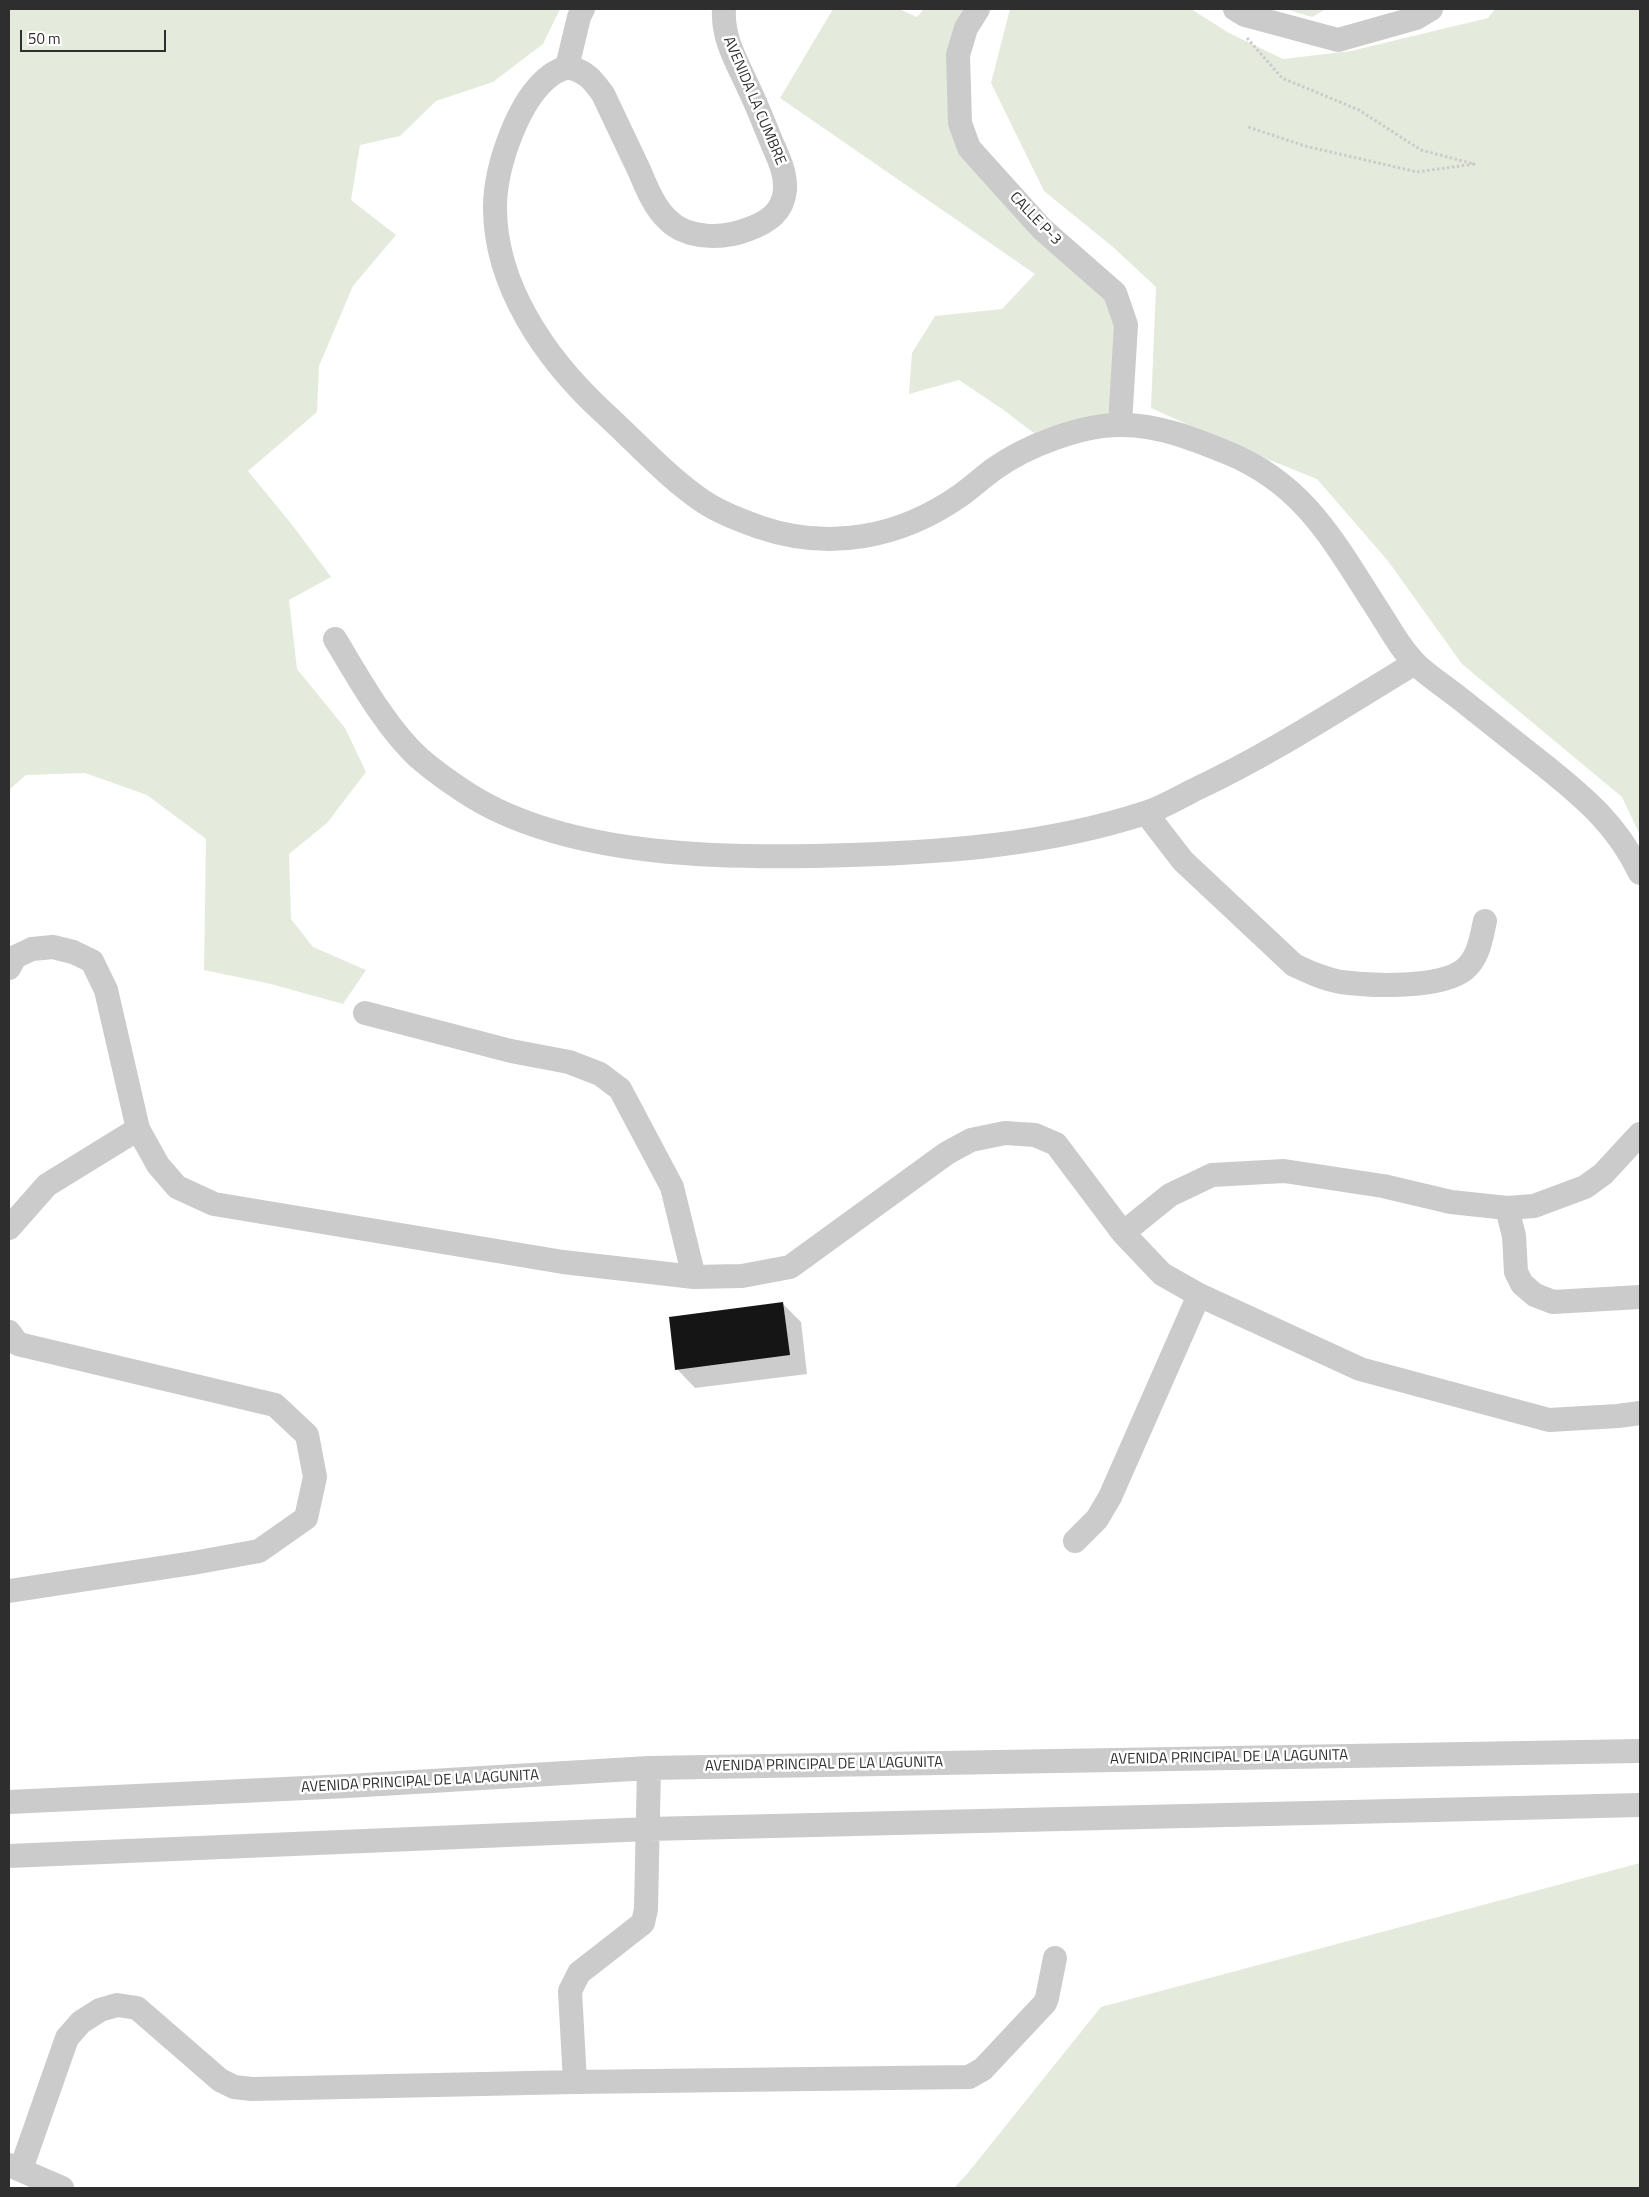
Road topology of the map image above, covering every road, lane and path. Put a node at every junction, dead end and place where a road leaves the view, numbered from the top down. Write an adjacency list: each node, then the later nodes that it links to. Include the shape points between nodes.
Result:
1 (724, 9): 7 (street, AVENIDA LA CUMBRE, via 728,45 785,174 782,206 772,218 735,235 710,236 683,230 666,219 651,196 603,94 579,70)
2 (978, 9): 9 (street, CALLE P-3, via 966,28 958,55 960,123 969,148 1042,229 1116,293 1126,325)
3 (1235, 9): 4 (street, via 1245,15 1338,40 1416,18)
4 (1431, 9)
5 (581, 13): 7 (street)
6 (1246, 37): 8 (path, via 1282,78 1359,110 1421,150 1474,164 1417,172 1305,146)
7 (567, 67): 9 (street, via 552,74 526,105 498,172 495,207 510,283 552,357 593,402 704,502 733,518 778,533 821,540 863,537 926,516 962,495 997,466 1038,446 1079,431)
8 (1248, 127)
9 (1120, 424): 11 (street, via 1159,429 1225,452 1266,472 1294,494 1320,521)
10 (335, 639): 12 (street, via 379,709 417,756 469,795 509,816 556,833 660,850 781,858 997,846 1046,838)
11 (1415, 663): 12 (street, via 1238,770); 13 (street, via 1585,798 1608,821)
12 (1146, 813): 14 (street, via 1183,861 1294,965 1314,975 1341,982 1385,984 1444,979 1464,969 1478,952)
13 (1640, 873)
14 (1485, 921)
15 (9, 968): 17 (street, via 16,957 24,953 53,947 92,961 106,990)
16 (364, 1013): 22 (street, via 568,1062 600,1074 620,1089 672,1187)
17 (138, 1129): 20 (street, via 47,1185); 22 (street, via 158,1165 178,1187 214,1204 563,1262)
18 (1640, 1134): 19 (street, via 1603,1174 1585,1187 1534,1206)
19 (1507, 1208): 21 (street, via 1451,1202 1383,1186 1284,1171 1212,1175 1170,1195); 24 (street, via 1514,1236 1516,1272 1522,1284 1535,1295 1553,1302)
20 (9, 1228)
21 (1123, 1233): 22 (street, via 1056,1144 1035,1136 1005,1133 971,1140 947,1153 790,1267 742,1276); 23 (street, via 1162,1274)
22 (694, 1277)
23 (1199, 1295): 26 (street, via 1360,1369 1540,1418); 27 (street, via 1110,1497 1097,1519)
24 (1640, 1297)
25 (9, 1332): 28 (street, via 18,1344 275,1405 307,1434 315,1477 306,1518 259,1551)
26 (1640, 1413)
27 (1075, 1541)
28 (9, 1590)
29 (1640, 1751): 30 (street, AVENIDA PRINCIPAL DE LA LAGUNITA)
30 (649, 1768): 31 (street, AVENIDA PRINCIPAL DE LA LAGUNITA, via 358,1786); 33 (street)
31 (9, 1802)
32 (1640, 1805): 33 (street)
33 (649, 1829): 34 (street); 36 (street, via 643,1923 579,1973 570,1991)
34 (9, 1856)
35 (1055, 1958): 36 (street, via 1045,2003 983,2069 969,2077)
36 (575, 2082): 37 (street, via 252,2090 234,2087 220,2080 137,2008 117,2005 100,2010 81,2022 68,2038)
37 (15, 2167): 38 (street)
38 (62, 2188)

